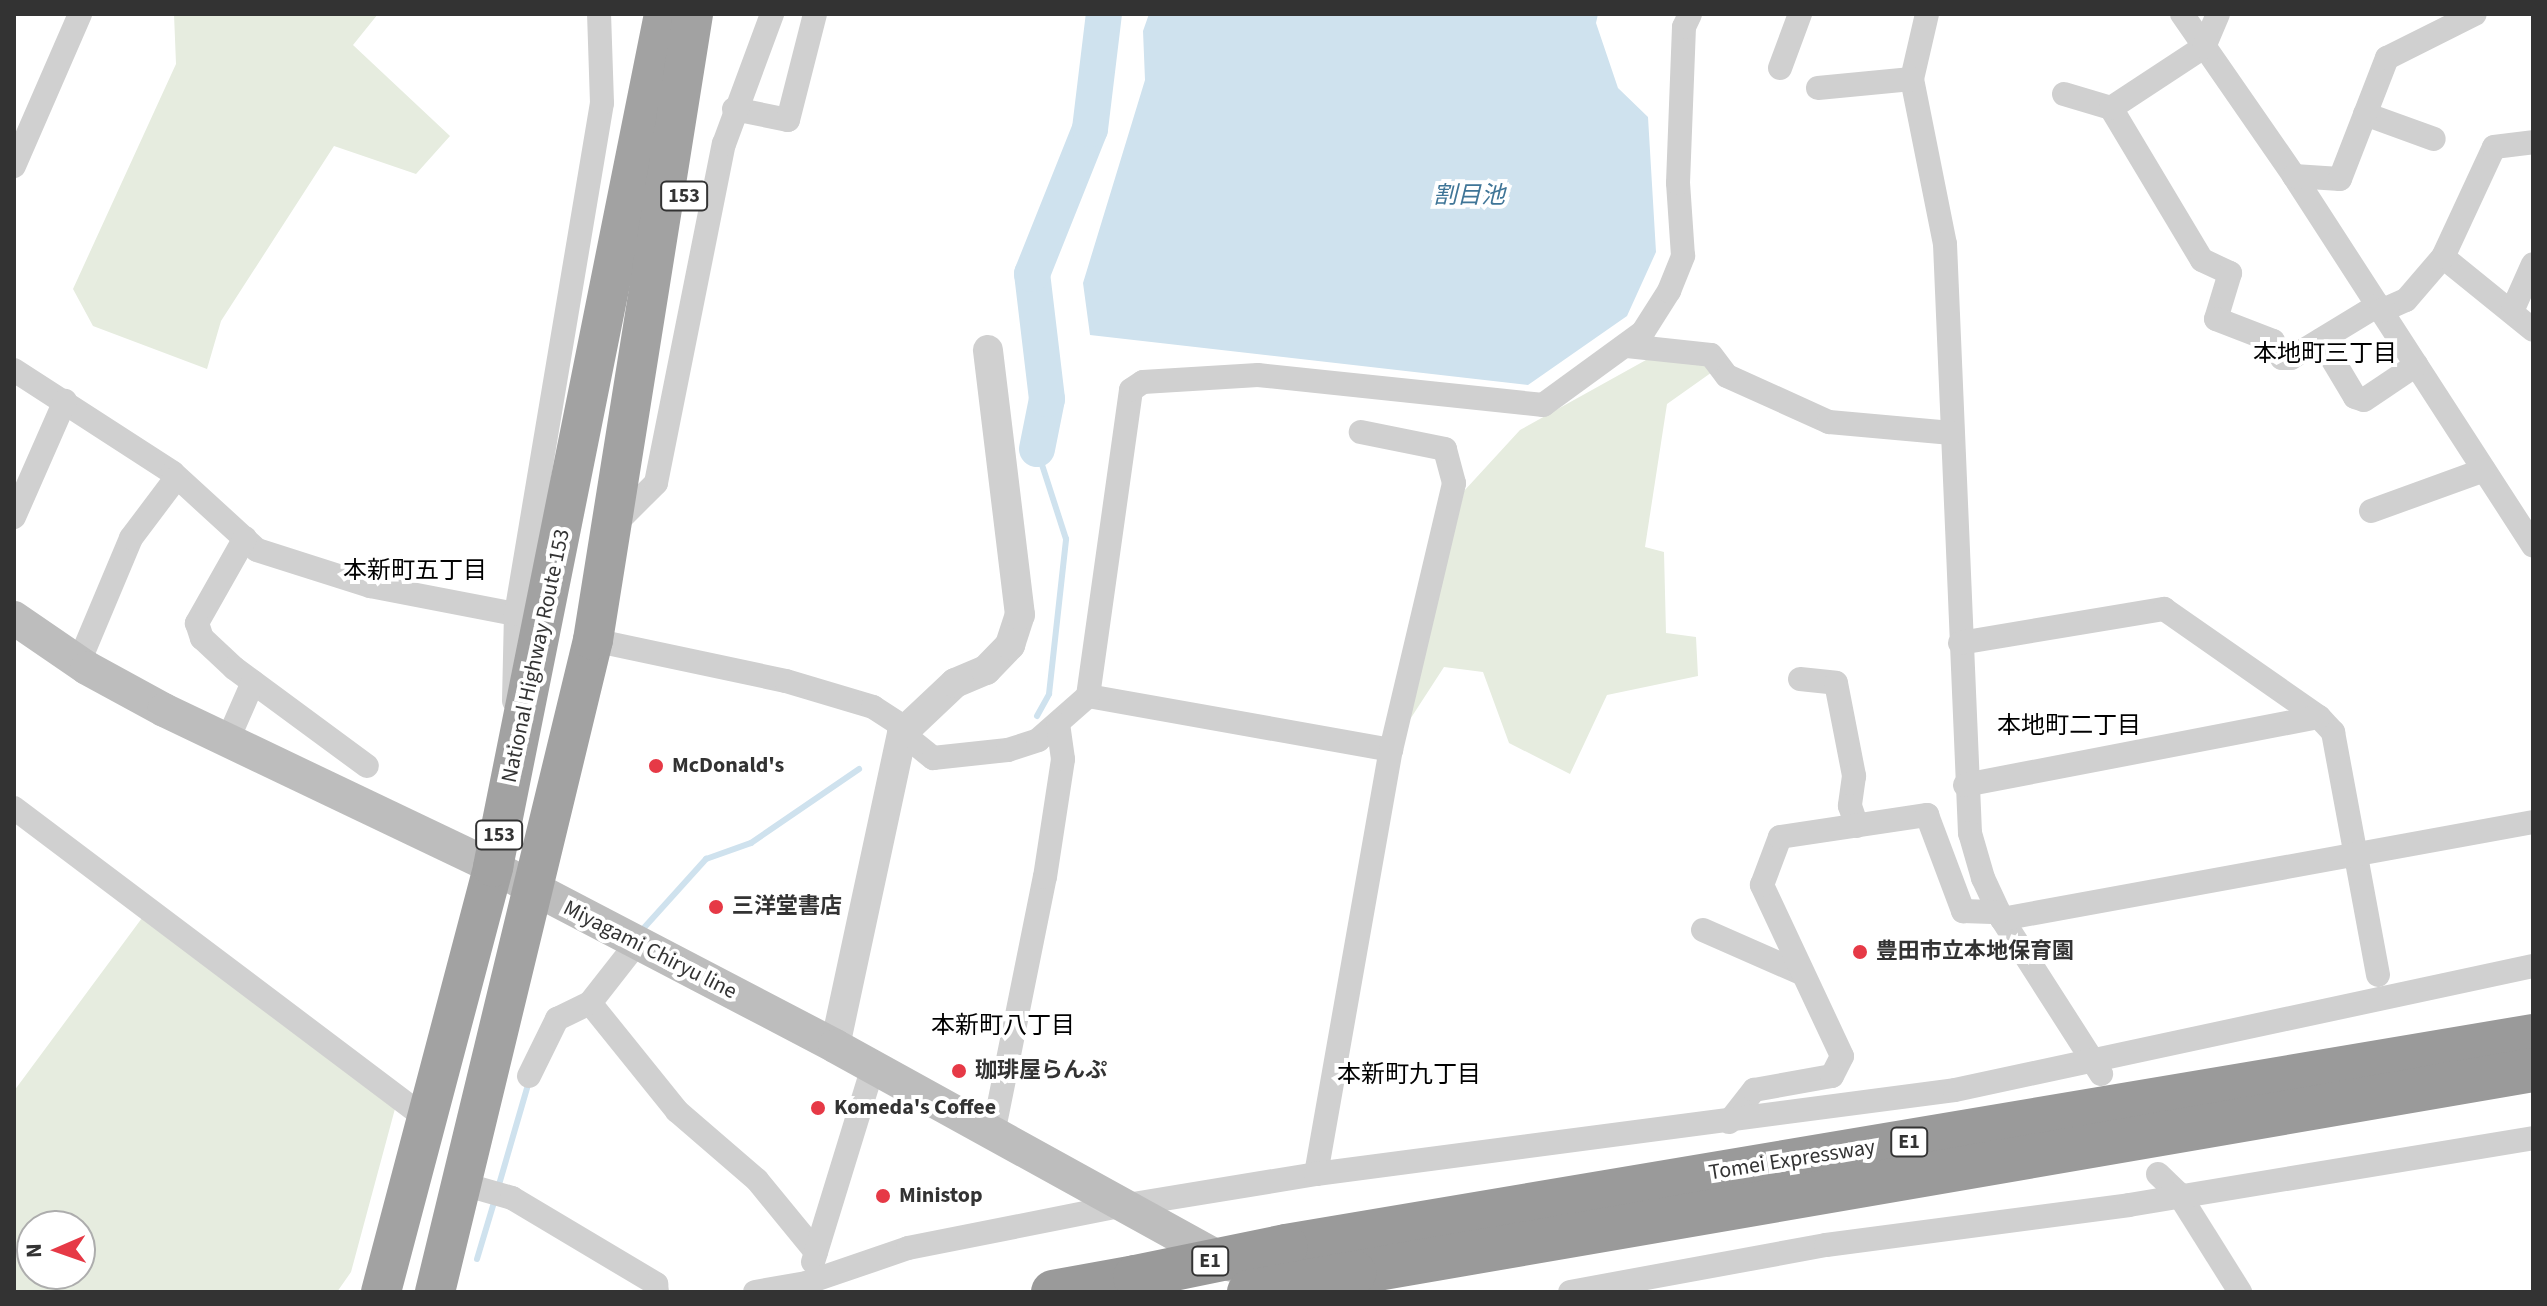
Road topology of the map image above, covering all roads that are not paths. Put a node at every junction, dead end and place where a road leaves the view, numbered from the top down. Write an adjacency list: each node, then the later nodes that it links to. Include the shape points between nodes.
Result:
1 (80, 14): 25 (street)
2 (599, 14): 49 (street, via 602,103)
3 (645, 14): 37 (highway, 153, via 639,73 593,313)
4 (664, 14): 37 (highway, National Highway Route 153 / 153)
5 (693, 14): 38 (highway, National Highway Route 153 / 153)
6 (720, 14): 38 (highway, 153, via 654,344)
7 (772, 14): 21 (street)
8 (815, 14): 21 (street, via 788,120)
9 (1690, 14): 33 (street, via 1684,27 1678,183 1683,256 1669,291)
10 (1800, 14): 16 (street)
11 (1927, 14): 17 (street)
12 (2182, 14): 15 (street)
13 (2218, 14): 15 (street)
14 (2475, 14): 22 (street, via 2387,58)
15 (2204, 47): 20 (street); 26 (street)
16 (1780, 68)
17 (1912, 79): 18 (street); 41 (street, via 1945,244)
18 (1818, 88)
19 (2064, 94): 20 (street)
20 (2111, 108): 32 (street, via 2202,260 2230,273 2216,319 2273,341 2282,358)
21 (734, 109): 46 (street, via 656,483)
22 (2365, 114): 23 (street); 26 (street, via 2340,179)
23 (2434, 139)
24 (2533, 142): 27 (street, via 2494,147)
25 (14, 166)
26 (2294, 176): 29 (street)
27 (2443, 257): 29 (street, via 2406,300); 30 (street)
28 (2533, 264): 30 (street)
29 (2379, 308): 32 (street); 35 (street)
30 (2513, 309): 31 (street)
31 (2533, 330)
32 (2321, 340): 35 (street, via 2355,397 2364,400)
33 (1627, 346): 41 (street, via 1711,355 1727,376 1829,422); 56 (street, via 1561,396 1529,407 1258,375 1143,382 1131,390)
34 (988, 350): 59 (street, via 1020,615 1010,645 986,670 955,683)
35 (2416, 365): 42 (street)
36 (14, 370): 39 (street)
37 (596, 373): 61 (highway, National Highway Route 153 / 153)
38 (638, 375): 46 (highway, National Highway Route 153 / 153)
39 (65, 401): 43 (street); 45 (street)
40 (1361, 432): 62 (street, via 1445,449 1454,483)
41 (1952, 433): 52 (street)
42 (2484, 470): 44 (street); 48 (street)
43 (177, 477): 47 (street); 53 (street, via 131,538)
44 (2371, 511)
45 (14, 517)
46 (612, 527): 51 (highway, National Highway Route 153 / 153)
47 (245, 538): 49 (street, via 257,550 329,575); 55 (street, via 197,623 202,638)
48 (2533, 546)
49 (516, 614): 61 (street, via 511,662)
50 (14, 618): 53 (main road, Miyagami Chiryu line)
51 (593, 640): 59 (street, via 786,681 873,707); 70 (highway, National Highway Route 153 / 153)
52 (1960, 643): 57 (street, via 2164,609); 64 (street)
53 (79, 662): 60 (main road, Miyagami Chiryu line, via 164,710)
54 (1800, 679): 67 (street, via 1836,683 1854,776 1850,806)
55 (253, 682): 60 (street); 63 (street)
56 (1088, 696): 58 (street); 62 (street)
57 (2319, 717): 64 (street); 68 (street, via 2333,732)
58 (1058, 725): 59 (street, via 1038,740 1008,750 933,758); 87 (street, via 1063,759 1045,877)
59 (904, 731): 80 (street)
60 (229, 737): 69 (main road, Miyagami Chiryu line)
61 (517, 740): 69 (highway, National Highway Route 153 / 153)
62 (1391, 750): 90 (street)
63 (367, 766)
64 (1965, 785): 71 (street, via 1970,833)
65 (14, 808): 85 (street)
66 (2533, 822): 68 (street)
67 (1857, 826): 71 (street, via 1927,815 1937,829 1963,911); 75 (street, via 1780,837 1762,885)
68 (2357, 854): 71 (street); 76 (street)
69 (493, 867): 70 (main road, Miyagami Chiryu line); 85 (highway, National Highway Route 153 / 153)
70 (530, 888): 73 (main road, Miyagami Chiryu line); 92 (highway, National Highway Route 153 / 153)
71 (2000, 915): 81 (street)
72 (1703, 930): 75 (street)
73 (637, 943): 77 (street); 80 (main road, Miyagami Chiryu line)
74 (2533, 966): 81 (street)
75 (1803, 974): 86 (street, via 1842,1056 1832,1076 1754,1090)
76 (2378, 975)
77 (590, 1003): 84 (street, via 557,1019); 95 (street, via 677,1111 757,1180)
78 (2533, 1012): 88 (highway)
79 (2533, 1036): 88 (highway, Tomei Expressway / E1)
80 (835, 1046): 82 (main road, Miyagami Chiryu line)
81 (2096, 1065): 86 (street)
82 (873, 1067): 87 (main road, Miyagami Chiryu line); 95 (street)
83 (2533, 1070): 102 (highway, Tomei Expressway / E1, bridge)
84 (529, 1076)
85 (428, 1120): 97 (highway, National Highway Route 153 / 153)
86 (1729, 1122): 90 (street)
87 (993, 1134): 94 (main road, Miyagami Chiryu line)
88 (1949, 1135): 101 (highway, Tomei Expressway / E1, bridge, via 1286,1246)
89 (2533, 1138): 93 (street)
90 (1316, 1174): 94 (street)
91 (2158, 1174): 93 (street)
92 (463, 1184): 98 (highway, National Highway Route 153 / 153); 99 (street, via 512,1198 656,1284)
93 (2178, 1193): 104 (street, via 2129,1205 1826,1245); 105 (street)
94 (1121, 1206): 96 (street, via 908,1248); 103 (main road, Miyagami Chiryu line)
95 (816, 1252): 96 (street)
96 (802, 1288): 100 (street)
97 (381, 1292)
98 (435, 1292)
99 (657, 1292)
100 (755, 1292)
101 (1053, 1292)
102 (1249, 1292)
103 (1281, 1292)
104 (1570, 1292)
105 (2240, 1292)

